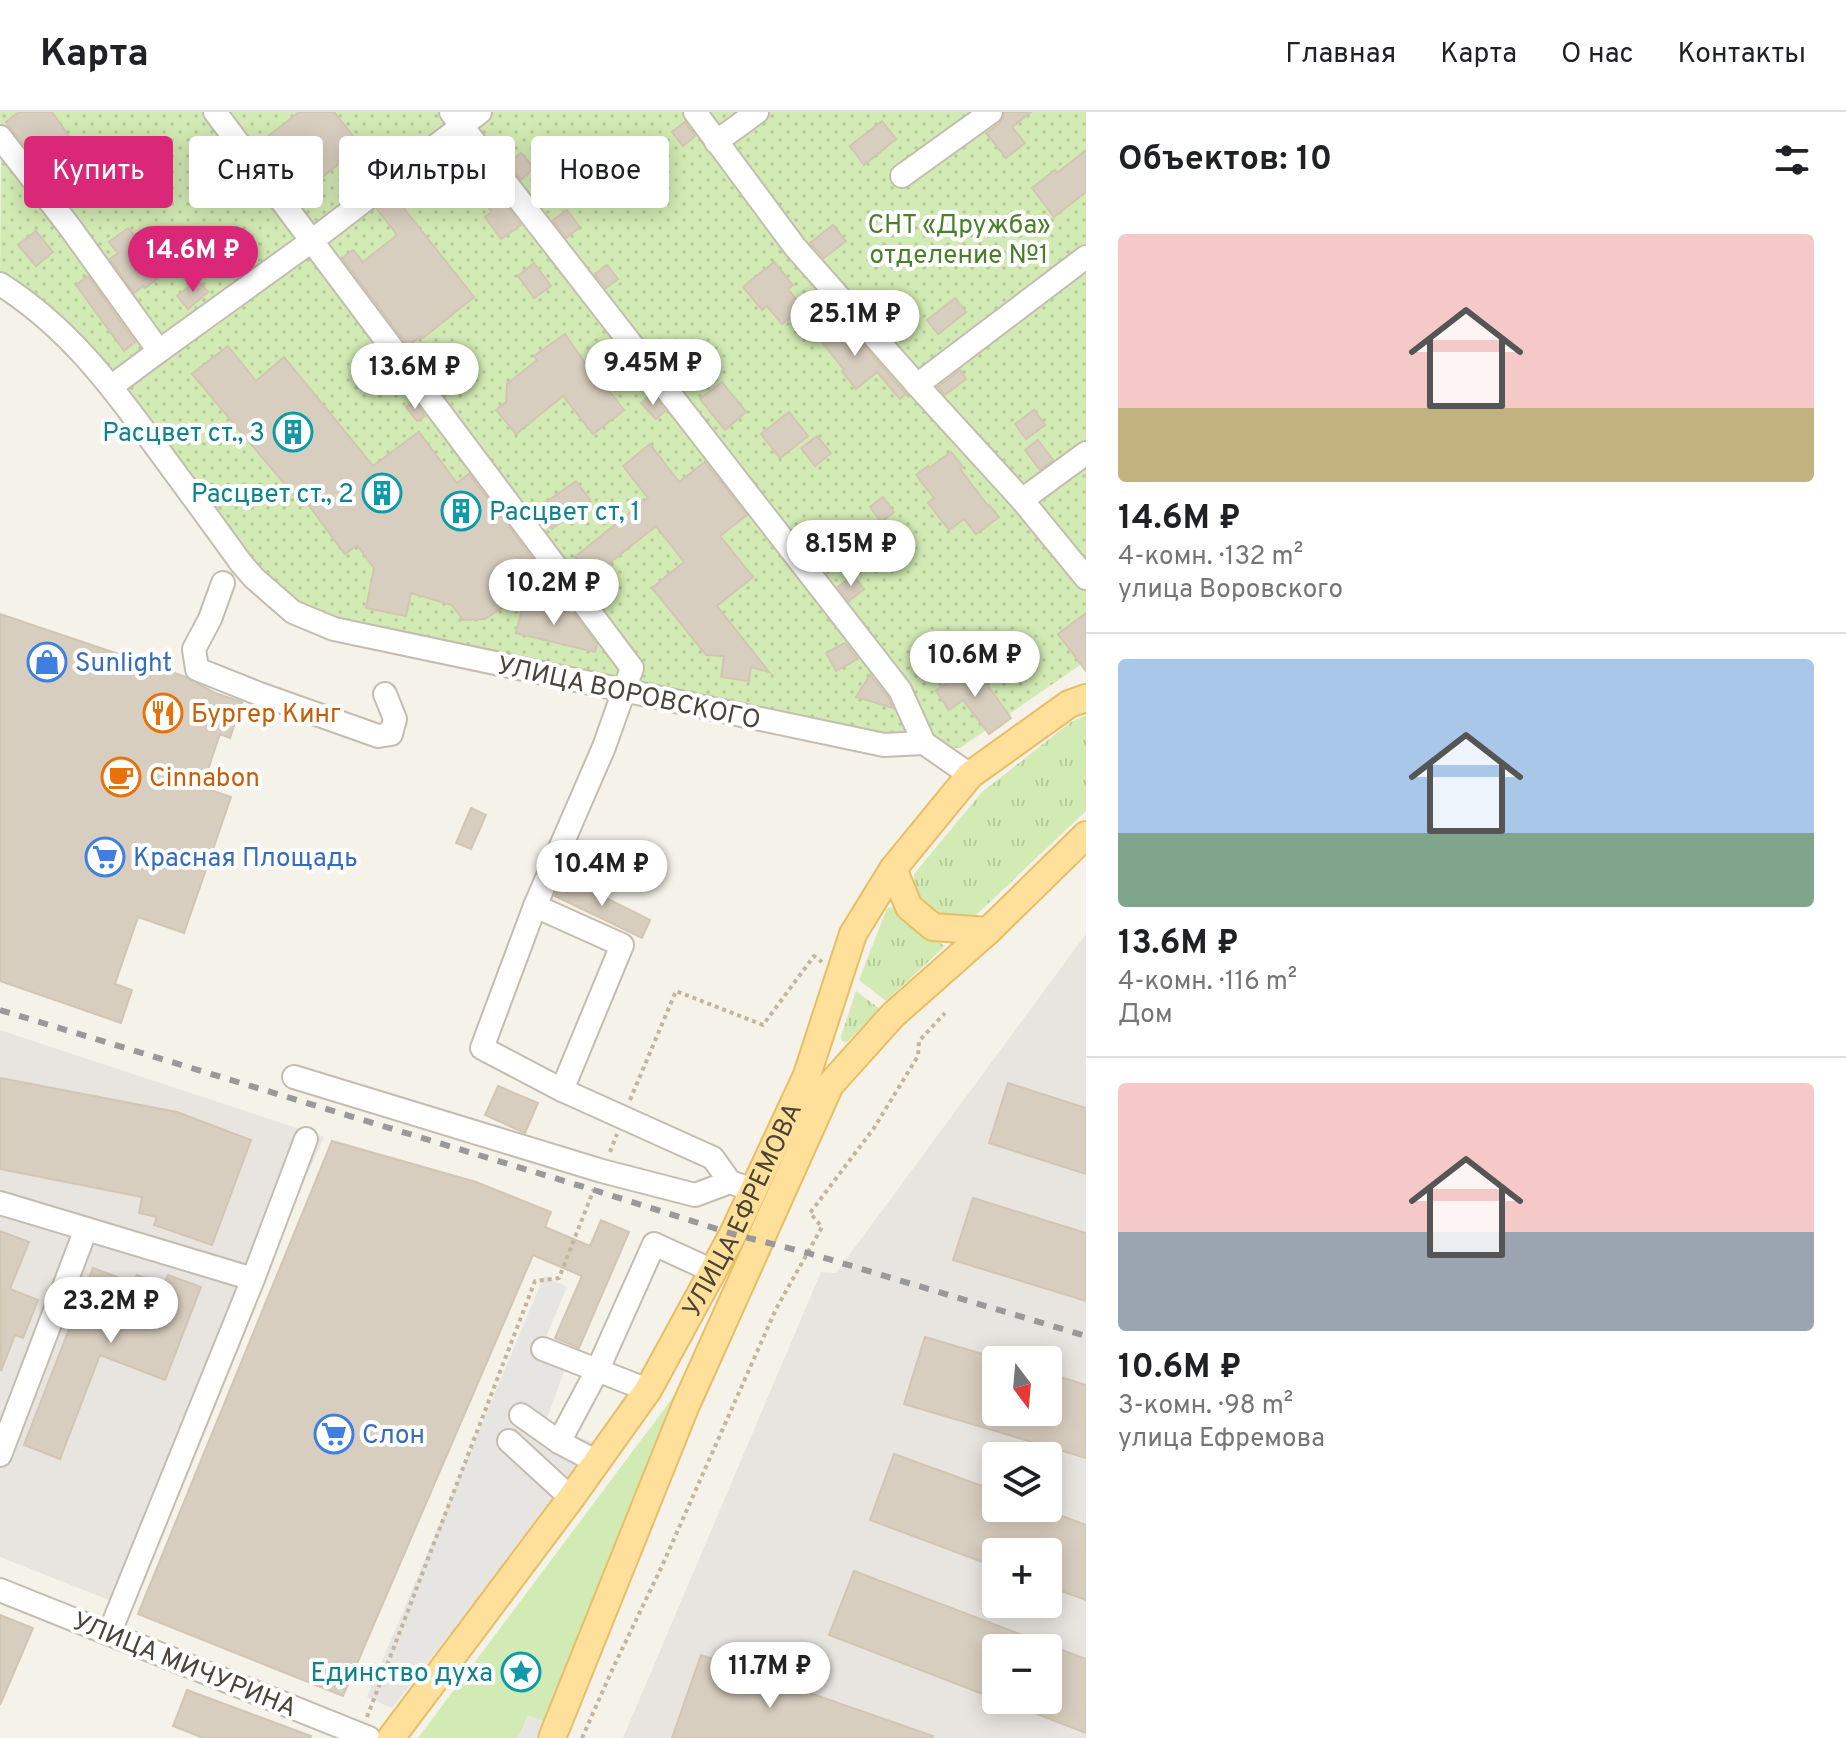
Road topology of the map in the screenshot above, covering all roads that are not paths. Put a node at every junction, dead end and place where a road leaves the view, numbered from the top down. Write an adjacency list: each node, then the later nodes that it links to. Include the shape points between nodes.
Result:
1 (215, 112): 10 (street)
2 (480, 112): 6 (street)
3 (695, 112): 8 (street)
4 (757, 112): 8 (street)
5 (991, 112): 9 (street)
6 (456, 119): 10 (street); 23 (street, via 900,690)
7 (0, 137): 13 (street)
8 (716, 142): 14 (street, via 795,247)
9 (902, 176)
10 (313, 240): 13 (street); 20 (street, via 632,668)
11 (1086, 257): 14 (street)
12 (0, 284): 15 (street, УЛИЦА ВОРОВСКОГО, via 68,338)
13 (159, 351): 15 (street)
14 (917, 385): 17 (street)
15 (112, 386): 20 (street, УЛИЦА ВОРОВСКОГО, via 241,563 293,612 334,629)
16 (1086, 453): 17 (street)
17 (1022, 500): 18 (street)
18 (1086, 578)
19 (223, 583): 21 (street, via 194,649 197,669 378,736 391,734 395,719)
20 (624, 691): 23 (street, УЛИЦА ВОРОВСКОГО, via 884,745); 27 (street)
21 (385, 694)
22 (1086, 698): 24 (main road, УЛИЦА ЕФРЕМОВА, via 1069,704)
23 (924, 743): 24 (street)
24 (970, 775): 26 (main road, УЛИЦА ЕФРЕМОВА)
25 (1086, 835): 28 (main road, УЛИЦА ЕФРЕМОВА)
26 (893, 869): 28 (main road, via 909,907 933,927); 32 (main road, УЛИЦА ЕФРЕМОВА, via 853,934 807,1075)
27 (535, 906): 30 (street, via 482,1048); 30 (street, via 622,945)
28 (988, 931): 50 (main road, УЛИЦА ЕФРЕМОВА, via 893,1015 830,1085 686,1405)
29 (294, 1077): 32 (street, via 695,1195)
30 (562, 1090): 32 (street, via 713,1158)
31 (306, 1139): 36 (street)
32 (742, 1186): 35 (main road, УЛИЦА ЕФРЕМОВА)
33 (0, 1203): 34 (street)
34 (86, 1229): 36 (street); 43 (street)
35 (713, 1271): 38 (street, via 654,1244); 39 (main road, УЛИЦА ЕФРЕМОВА)
36 (253, 1279): 47 (street)
37 (543, 1349): 38 (street)
38 (598, 1369): 39 (street); 42 (street)
39 (648, 1390): 44 (main road, УЛИЦА ЕФРЕМОВА)
40 (521, 1415): 42 (street)
41 (509, 1441): 45 (street)
42 (559, 1442): 44 (street)
43 (0, 1455)
44 (597, 1462): 45 (main road, УЛИЦА ЕФРЕМОВА)
45 (571, 1498): 49 (main road, УЛИЦА ЕФРЕМОВА)
46 (0, 1590): 47 (street, УЛИЦА МИЧУРИНА)
47 (109, 1634): 48 (street, УЛИЦА МИЧУРИНА)
48 (365, 1736)
49 (391, 1738)
50 (552, 1738)

